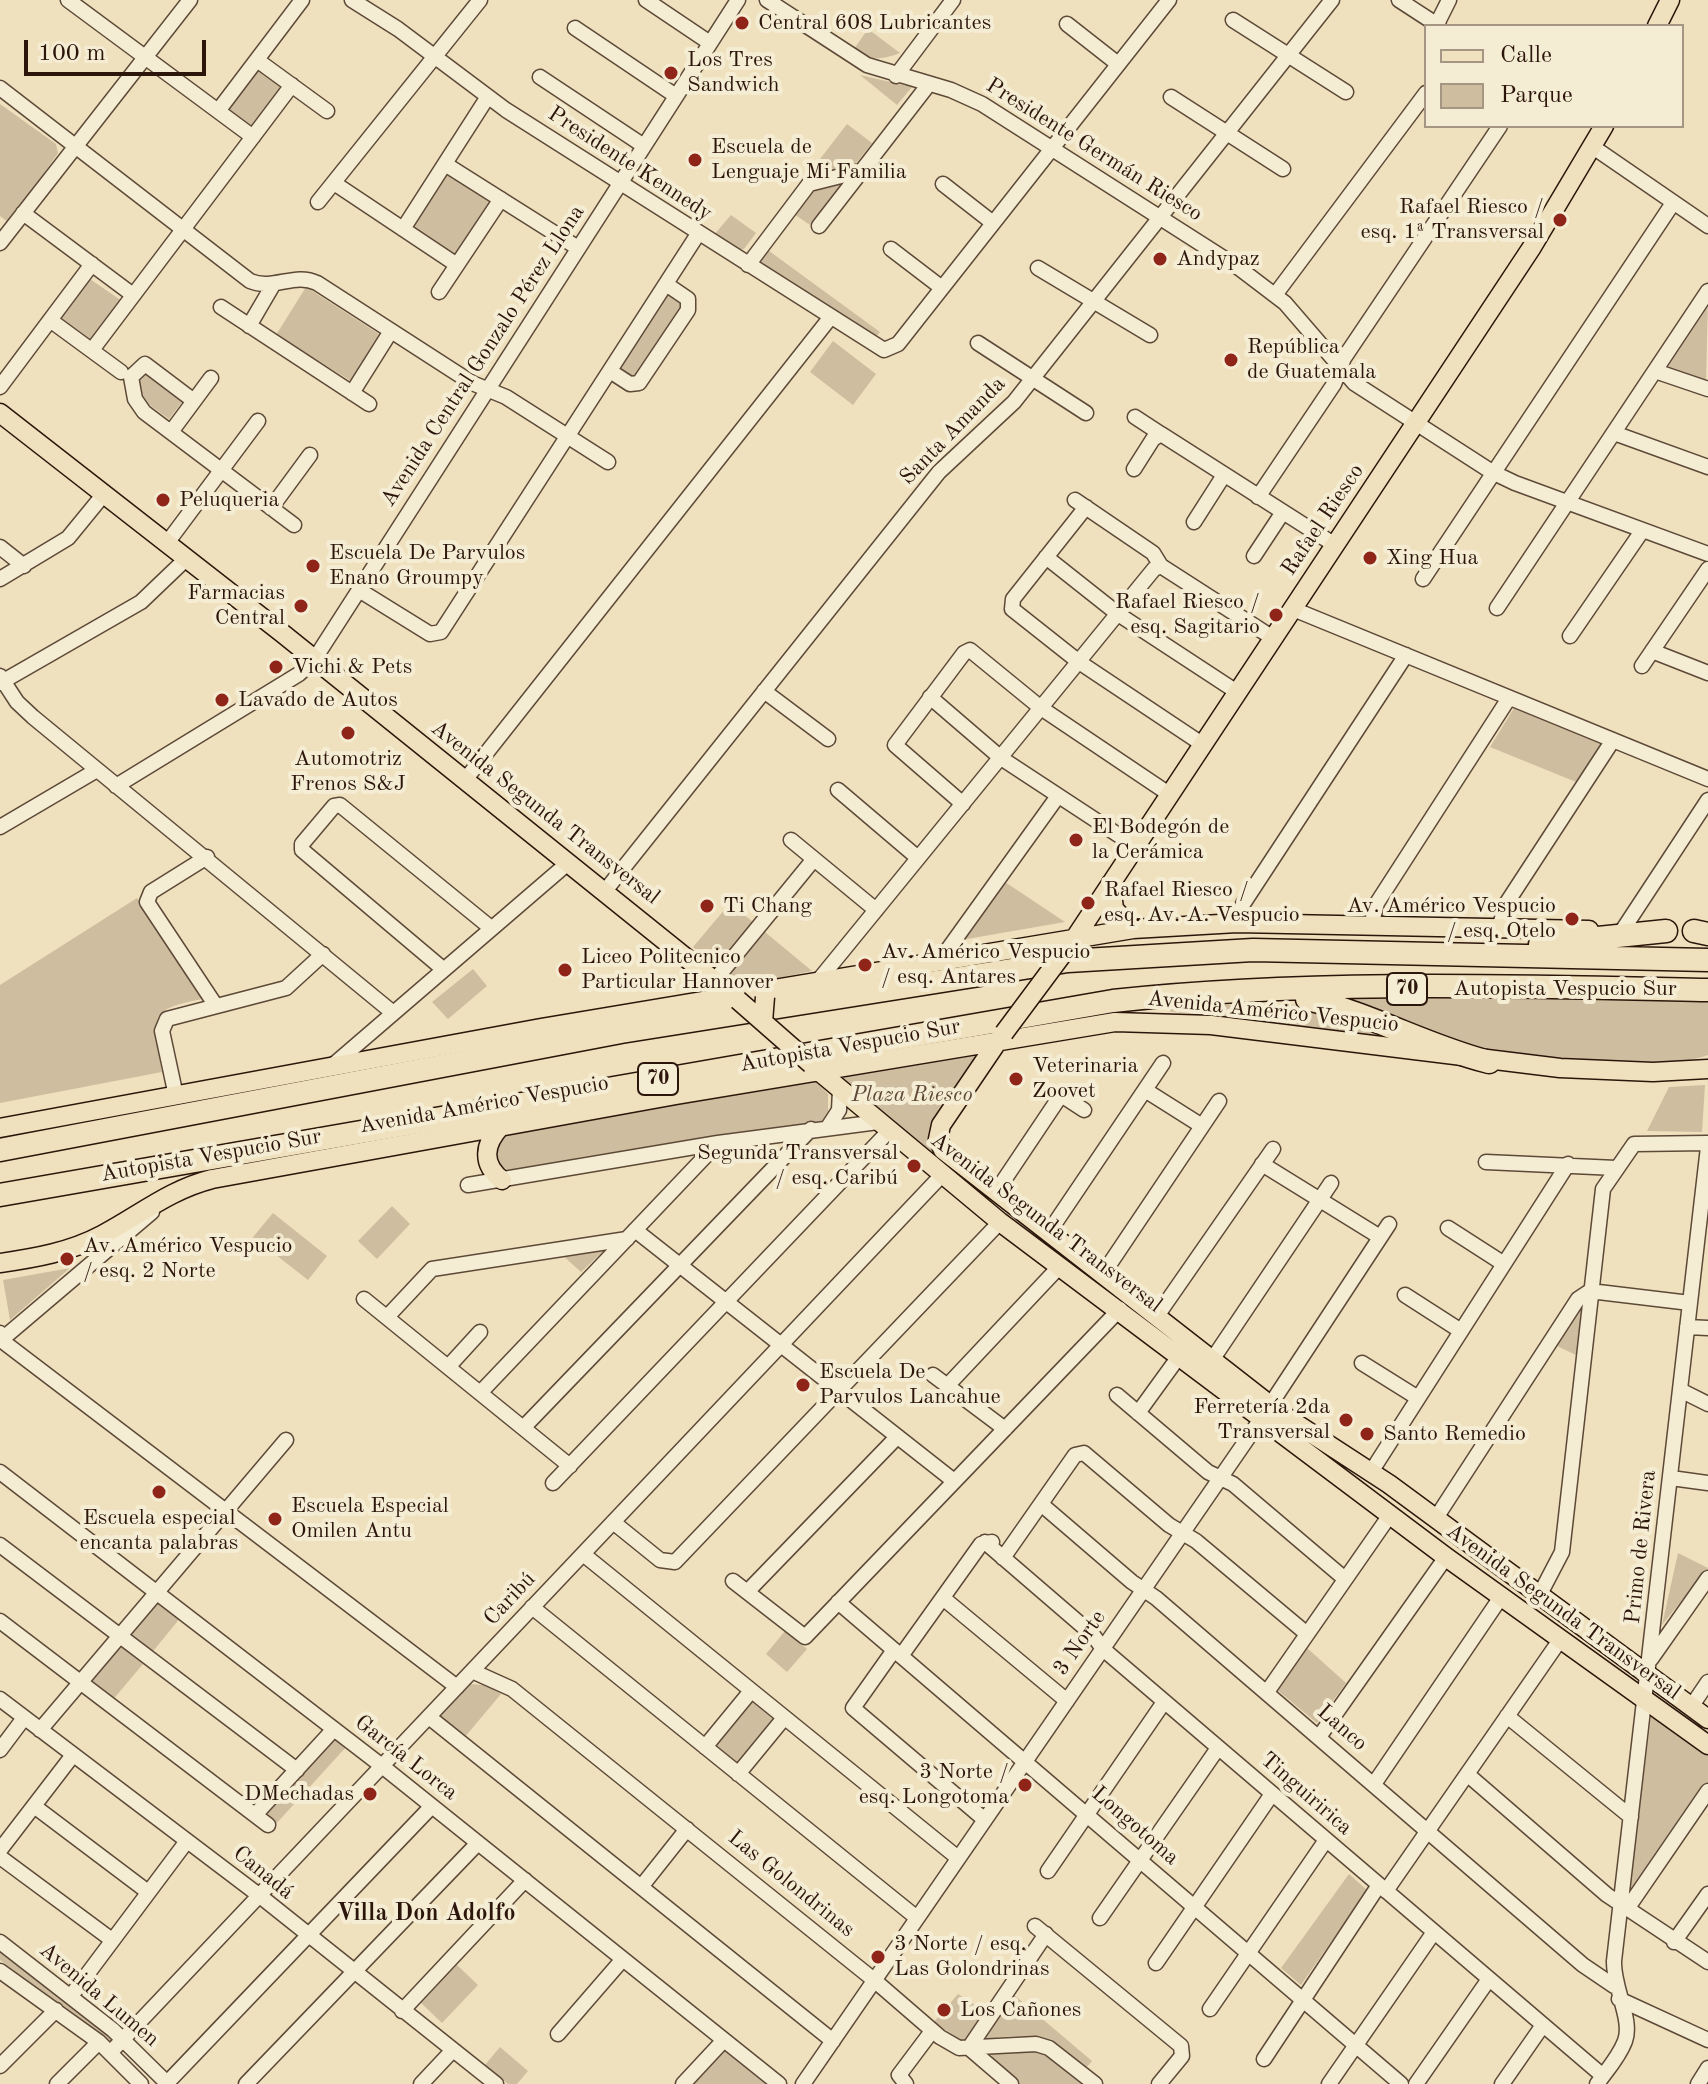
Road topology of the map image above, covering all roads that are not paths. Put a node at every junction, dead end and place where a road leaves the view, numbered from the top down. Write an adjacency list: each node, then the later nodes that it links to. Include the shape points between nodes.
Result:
1 (68, 0): 23 (street)
2 (190, 0): 23 (street)
3 (302, 0): 25 (street)
4 (352, 0): 24 (street, Presidente Kennedy)
5 (480, 0): 24 (street)
6 (646, 0): 21 (street)
7 (738, 0): 21 (street, Avenida Central Gonzalo Pérez Llona)
8 (767, 0): 27 (street, Presidente Germán Riesco, via 856,59)
9 (953, 0): 27 (street)
10 (1169, 0): 26 (street)
11 (1332, 0): 22 (street, Santa Amanda)
12 (1399, 0): 17 (street)
13 (1449, 0): 18 (street)
14 (1670, 0): 19 (main road)
15 (1233, 20): 22 (street)
16 (1067, 24): 26 (street)
17 (1436, 24)
18 (1438, 24)
19 (1658, 24)
20 (575, 28): 33 (street)
21 (710, 43): 33 (street, Avenida Central Gonzalo Pérez Llona)
22 (1288, 55): 32 (street); 41 (street, Santa Amanda)
23 (145, 56): 37 (street); 43 (street)
24 (435, 56): 36 (street, Presidente Kennedy); 50 (street)
25 (257, 60): 30 (street); 37 (street)
26 (1118, 64): 46 (street)
27 (896, 76): 29 (street, Presidente Germán Riesco)
28 (540, 77): 44 (street)
29 (929, 84): 46 (street, Presidente Germán Riesco, via 982,104); 49 (street)
30 (292, 85): 38 (street); 42 (street)
31 (0, 88): 43 (street)
32 (1346, 92)
33 (676, 96): 44 (street, Avenida Central Gonzalo Pérez Llona)
34 (1424, 96): 77 (street)
35 (1171, 97): 41 (street)
36 (487, 98): 47 (street); 51 (street, Presidente Kennedy)
37 (218, 111): 42 (street)
38 (327, 111)
39 (1499, 128): 87 (street)
40 (1601, 128): 45 (main road, Rafael Riesco)
41 (1227, 133): 48 (street); 57 (street, Santa Amanda)
42 (253, 137): 61 (street)
43 (75, 144): 56 (street); 61 (street)
44 (644, 146): 51 (street, Avenida Central Gonzalo Pérez Llona)
45 (1593, 147): 55 (street); 103 (main road, Rafael Riesco)
46 (1053, 148): 57 (street, Presidente Germán Riesco); 58 (street)
47 (445, 164): 53 (street); 62 (street)
48 (1283, 169)
49 (862, 171): 60 (street); 69 (street, via 809,184)
50 (334, 183): 54 (street); 62 (street)
51 (620, 184): 63 (street, Presidente Kennedy); 65 (street, Avenida Central Gonzalo Pérez Llona)
52 (943, 184): 58 (street)
53 (501, 199): 65 (street); 68 (street)
54 (318, 202)
55 (1673, 203): 59 (street); 113 (street)
56 (23, 213): 64 (street); 67 (street)
57 (1161, 217): 77 (street, Presidente Germán Riesco); 78 (street, Santa Amanda)
58 (993, 223): 73 (street)
59 (1707, 224)
60 (819, 226)
61 (183, 229): 72 (street, via 250,281); 76 (street)
62 (403, 229): 68 (street)
63 (698, 234): 69 (street, Presidente Kennedy); 71 (street)
64 (0, 243)
65 (578, 248): 94 (street, Avenida Central Gonzalo Pérez Llona)
66 (891, 249): 73 (street)
67 (92, 264): 76 (street); 81 (street)
68 (457, 265): 75 (street)
69 (748, 265): 80 (street, Presidente Kennedy)
70 (1038, 268): 78 (street)
71 (666, 284): 88 (street); 88 (street, via 688,299 688,310 639,383 630,384)
72 (273, 285): 82 (street); 83 (street, via 311,280)
73 (942, 288): 80 (street, Presidente Kennedy, via 891,349 875,348)
74 (1708, 291): 89 (street)
75 (439, 292)
76 (133, 295): 86 (street)
77 (1275, 295): 87 (street, Presidente Germán Riesco)
78 (1094, 301): 84 (street); 92 (street, Santa Amanda)
79 (221, 307): 82 (street)
80 (830, 318): 159 (street)
81 (50, 320): 86 (street); 93 (street)
82 (249, 326): 96 (street)
83 (391, 331): 94 (street); 96 (street)
84 (1150, 335)
85 (978, 343): 92 (street)
86 (92, 350): 90 (street)
87 (1339, 369): 103 (street, Presidente Germán Riesco); 116 (street)
88 (610, 371): 107 (street)
89 (1655, 371): 95 (street); 105 (street)
90 (121, 372)
91 (211, 378): 97 (street)
92 (1033, 378): 100 (street); 148 (street, Santa Amanda, via 998,420 939,472)
93 (0, 387)
94 (488, 389): 107 (street); 135 (street, Avenida Central Gonzalo Pérez Llona)
95 (1708, 389)
96 (352, 393): 98 (street)
97 (194, 401): 104 (street); 104 (street, via 147,365 131,377 138,406)
98 (369, 404)
99 (0, 413): 115 (main road, Avenida Segunda Transversal)
100 (1086, 413)
101 (1135, 417): 106 (street)
102 (258, 421): 112 (street)
103 (1416, 423): 113 (street, Presidente Germán Riesco); 124 (main road, Rafael Riesco)
104 (171, 432): 112 (street)
105 (1614, 433): 110 (street); 117 (street)
106 (1161, 434): 111 (street); 114 (street)
107 (568, 437): 109 (street); 135 (street, via 439,634 430,634)
108 (310, 455): 118 (street)
109 (608, 462)
110 (1708, 467)
111 (1134, 469)
112 (221, 470): 118 (street); 123 (street)
113 (1492, 472): 117 (street, Presidente Germán Riesco); 134 (street)
114 (1224, 475): 116 (street); 120 (street)
115 (104, 494): 123 (main road, Avenida Segunda Transversal); 130 (street, via 68,538)
116 (1258, 497): 119 (street)
117 (1569, 504): 122 (street, Presidente Germán Riesco); 136 (street)
118 (271, 508): 121 (street)
119 (1283, 512): 124 (street); 127 (street)
120 (1194, 522)
121 (294, 525)
122 (1642, 531): 126 (street, Presidente Germán Riesco); 139 (street)
123 (167, 543): 129 (main road, Avenida Segunda Transversal)
124 (1335, 545): 137 (main road, Rafael Riesco)
125 (0, 547): 130 (street)
126 (1708, 554)
127 (1254, 556)
128 (1046, 557): 131 (street, via 1080,504 1153,553); 138 (street); 144 (street, via 1011,606)
129 (187, 558): 143 (main road, Avenida Segunda Transversal); 147 (street, via 141,602)
130 (24, 566): 133 (street)
131 (1161, 566): 138 (street); 140 (street)
132 (1708, 569): 141 (street)
133 (0, 579)
134 (1423, 579)
135 (359, 590): 143 (street, Avenida Central Gonzalo Pérez Llona)
136 (1497, 608)
137 (1293, 609): 140 (main road, Rafael Riesco); 142 (street)
138 (1118, 614): 144 (street); 149 (street)
139 (1570, 636)
140 (1273, 638): 149 (main road, Rafael Riesco)
141 (1652, 651): 145 (street); 146 (street)
142 (1406, 655): 151 (street); 176 (street, via 1243,904)
143 (314, 660): 159 (main road, Avenida Segunda Transversal); 160 (street, Avenida Central Gonzalo Pérez Llona)
144 (1079, 662): 152 (street); 155 (street)
145 (1642, 666)
146 (1708, 673)
147 (1, 680): 157 (street, via 24,709)
148 (764, 691): 153 (street); 174 (street, Santa Amanda)
149 (1237, 692): 155 (main road, Rafael Riesco)
150 (930, 697): 152 (street, via 970,650); 156 (street); 165 (street, via 895,745)
151 (1509, 698): 154 (street); 177 (street, via 1377,903)
152 (1041, 708): 156 (street); 162 (street)
153 (828, 739)
154 (1613, 740): 158 (street); 180 (street, via 1506,904)
155 (1202, 744): 162 (main road, Rafael Riesco)
156 (1001, 758): 163 (street); 165 (street)
157 (97, 770): 160 (street); 166 (street)
158 (1708, 779)
159 (465, 780): 172 (main road, Avenida Segunda Transversal)
160 (116, 786): 169 (street)
161 (838, 790): 170 (street)
162 (1169, 794): 168 (main road, Rafael Riesco)
163 (1058, 796): 168 (street); 188 (street)
164 (1708, 800): 181 (street)
165 (963, 804): 170 (street)
166 (0, 827)
167 (791, 840): 171 (street)
168 (1135, 846): 173 (main road, Rafael Riesco)
169 (207, 857): 186 (street); 200 (street, via 151,892 147,902)
170 (918, 858): 175 (street)
171 (814, 859): 175 (street); 193 (street)
172 (568, 863): 174 (main road, Avenida Segunda Transversal); 178 (street)
173 (1111, 883): 179 (main road, via 1114,909); 184 (main road, Rafael Riesco)
174 (605, 891): 190 (main road, Avenida Segunda Transversal)
175 (876, 910): 194 (street)
176 (1237, 923): 177 (main road); 179 (main road)
177 (1371, 926): 180 (main road)
178 (491, 928): 191 (street); 191 (street, via 335,805 302,850)
179 (1133, 929): 184 (main road)
180 (1499, 929): 181 (main road)
181 (1622, 931): 182 (main road)
182 (1666, 931): 183 (main road); 187 (highway)
183 (1703, 932)
184 (1070, 944): 185 (main road); 192 (main road, Avenida Segunda Transversal, bridge)
185 (1037, 949): 188 (main road); 192 (main road)
186 (323, 954): 200 (street, via 291,986); 201 (street)
187 (1438, 955): 189 (highway, Autopista Vespucio Sur / 70); 223 (highway, Autopista Vespucio Sur / 70, via 1214,950 1021,967 621,1032)
188 (941, 959): 194 (main road)
189 (1708, 960)
190 (693, 962): 193 (main road, Avenida Segunda Transversal); 199 (main road)
191 (443, 969): 201 (street)
192 (1048, 974): 203 (main road, Avenida Segunda Transversal, bridge)
193 (715, 980): 198 (main road, Avenida Segunda Transversal)
194 (818, 981): 197 (main road)
195 (1708, 990): 196 (highway, Autopista Vespucio Sur / 70)
196 (1247, 991): 204 (highway, via 1345,1008); 235 (highway, Autopista Vespucio Sur / 70, via 1113,1001)
197 (767, 993): 198 (main road); 202 (main road, bridge)
198 (734, 997): 199 (main road); 202 (main road, Avenida Segunda Transversal, bridge)
199 (686, 1003): 206 (main road)
200 (216, 1006): 211 (street, via 171,1016 162,1026)
201 (392, 1012): 206 (street)
202 (763, 1022): 207 (main road, Avenida Segunda Transversal, bridge)
203 (1001, 1037): 204 (main road, Avenida Américo Vespucio, via 1162,1021); 207 (main road, Avenida Américo Vespucio); 234 (main road, Avenida Segunda Transversal, via 938,1134 943,1150)
204 (1489, 1062): 208 (main road, Avenida Américo Vespucio, via 1604,1071)
205 (1163, 1063): 210 (street)
206 (330, 1067): 211 (main road)
207 (815, 1068): 209 (main road, Avenida Segunda Transversal); 214 (main road, Avenida Américo Vespucio)
208 (1708, 1069)
209 (840, 1090): 215 (main road, Avenida Segunda Transversal); 217 (street, via 839,1110)
210 (1145, 1090): 216 (street); 240 (street)
211 (176, 1096): 218 (main road)
212 (1219, 1101): 216 (street)
213 (1084, 1110): 234 (street, via 1061,1095)
214 (501, 1126): 230 (main road, via 488,1143 486,1156); 233 (main road, Avenida Américo Vespucio)
215 (883, 1126): 217 (street); 229 (main road, Avenida Segunda Transversal); 252 (street)
216 (1202, 1126): 248 (street)
217 (828, 1127): 219 (street)
218 (0, 1128)
219 (811, 1129): 220 (street); 246 (street)
220 (718, 1143): 230 (street); 241 (street)
221 (1708, 1145): 224 (street, Primo de Rivera); 228 (street, via 1634,1144)
222 (1273, 1149): 226 (street)
223 (0, 1150)
224 (1708, 1155): 243 (street, Primo de Rivera)
225 (1486, 1162): 227 (street)
226 (1262, 1164): 236 (street); 255 (street)
227 (1568, 1164): 228 (street); 245 (street)
228 (1616, 1168): 249 (street, via 1600,1199)
229 (941, 1176): 237 (main road, Avenida Segunda Transversal); 262 (street, Caribú)
230 (502, 1180): 232 (street)
231 (1331, 1183): 236 (street)
232 (468, 1185)
233 (179, 1189): 244 (main road, Avenida Américo Vespucio, via 88,1242); 261 (street)
234 (996, 1192): 240 (main road, Avenida Segunda Transversal)
235 (0, 1195)
236 (1320, 1200): 242 (street); 264 (street)
237 (1000, 1222): 247 (main road, Avenida Segunda Transversal); 270 (street)
238 (1389, 1224): 242 (street, 3 Norte)
239 (1448, 1228): 245 (street)
240 (1049, 1232): 248 (main road, Avenida Segunda Transversal)
241 (631, 1234): 246 (street); 256 (street, via 432,1269); 271 (street)
242 (1380, 1237): 275 (street, 3 Norte)
243 (1702, 1259): 253 (street, Primo de Rivera)
244 (0, 1263)
245 (1504, 1264): 259 (street)
246 (679, 1266): 252 (street); 277 (street)
247 (1060, 1266): 254 (main road, Avenida Segunda Transversal); 268 (street)
248 (1103, 1274): 255 (main road, Avenida Segunda Transversal)
249 (1590, 1291): 253 (street); 292 (street, via 1578,1299); 305 (street, via 1562,1552)
250 (1405, 1295): 259 (street)
251 (364, 1299): 256 (street)
252 (725, 1303): 262 (street); 281 (street)
253 (1690, 1303): 257 (street, Primo de Rivera)
254 (1120, 1309): 263 (main road, Avenida Segunda Transversal); 278 (street)
255 (1157, 1316): 264 (main road, Avenida Segunda Transversal)
256 (387, 1317): 266 (street)
257 (1687, 1327): 258 (street); 269 (street, Primo de Rivera)
258 (1708, 1328)
259 (1461, 1331): 273 (street)
260 (480, 1332): 266 (street)
261 (0, 1338): 290 (street)
262 (779, 1346): 270 (street); 293 (street, Caribú)
263 (1180, 1355): 275 (main road, Avenida Segunda Transversal); 276 (street)
264 (1212, 1360): 275 (main road, Avenida Segunda Transversal)
265 (1362, 1363): 273 (street)
266 (448, 1367): 271 (street)
267 (933, 1375): 268 (street)
268 (947, 1386): 278 (street)
269 (1680, 1390): 274 (street); 285 (street, Primo de Rivera)
270 (837, 1391): 279 (street); 293 (street, via 671,1563)
271 (480, 1393): 277 (street)
272 (1117, 1395): 276 (street)
273 (1418, 1398): 283 (street)
274 (1708, 1404)
275 (1266, 1412): 283 (main road, Avenida Segunda Transversal); 284 (street, 3 Norte); 291 (main road, Avenida Segunda Transversal)
276 (1138, 1413): 284 (street)
277 (523, 1428): 281 (street)
278 (1005, 1429): 286 (street)
279 (897, 1437): 286 (street); 304 (street)
280 (286, 1440): 290 (street)
281 (570, 1466): 287 (street)
282 (0, 1472): 303 (street, García Lorca)
283 (1371, 1472): 292 (main road, Avenida Segunda Transversal)
284 (1221, 1478): 294 (street, 3 Norte); 300 (street)
285 (1671, 1478): 288 (street); 316 (street, Primo de Rivera)
286 (954, 1481): 308 (street)
287 (553, 1483)
288 (1708, 1483)
289 (1041, 1504): 294 (street, via 1080,1452); 296 (street); 302 (street, Lanco)
290 (226, 1512): 303 (street); 320 (street)
291 (1390, 1515): 298 (main road, Avenida Segunda Transversal); 300 (street)
292 (1436, 1518): 305 (main road, Avenida Segunda Transversal)
293 (613, 1522): 297 (street, Caribú)
294 (1183, 1533): 302 (street, 3 Norte); 311 (street)
295 (0, 1545): 312 (street)
296 (1008, 1551): 307 (street, Tinguiririca, via 985,1542); 314 (street, Tinguiririca)
297 (583, 1554): 309 (street, Caribú); 321 (street)
298 (1446, 1557): 306 (main road, Avenida Segunda Transversal); 335 (street)
299 (1708, 1578): 316 (street)
300 (1345, 1579): 311 (street)
301 (733, 1581): 304 (street)
302 (1144, 1589): 314 (street, 3 Norte); 322 (street, Lanco)
303 (157, 1592): 312 (street); 333 (street, García Lorca)
304 (747, 1592): 308 (street, via 805,1637)
305 (1539, 1596): 316 (main road, Avenida Segunda Transversal)
306 (1501, 1597): 313 (main road, Avenida Segunda Transversal); 346 (street)
307 (943, 1598): 315 (street); 324 (street)
308 (838, 1602): 315 (street, Longotoma)
309 (532, 1607): 317 (street, Caribú); 337 (street)
310 (0, 1621): 318 (street)
311 (1307, 1634): 322 (street)
312 (120, 1636): 318 (street); 343 (street)
313 (1560, 1640): 325 (main road, Avenida Segunda Transversal); 328 (street)
314 (1103, 1649): 324 (street, 3 Norte); 326 (street, Tinguiririca)
315 (898, 1653): 341 (street, Longotoma); 354 (street, via 853,1708)
316 (1649, 1668): 325 (street, Primo de Rivera); 327 (main road, Avenida Segunda Transversal)
317 (472, 1671): 320 (street, Caribú); 356 (street, Las Golondrinas, via 512,1689)
318 (81, 1682): 334 (street); 352 (street)
319 (1708, 1682): 327 (street)
320 (457, 1687): 329 (street, Caribú)
321 (751, 1691): 331 (street); 337 (street)
322 (1267, 1692): 335 (street, Lanco)
323 (0, 1699): 330 (street, Canadá)
324 (1067, 1701): 341 (street, 3 Norte)
325 (1645, 1701): 336 (main road, Avenida Segunda Transversal); 353 (street, Primo de Rivera)
326 (1164, 1702): 338 (street, Tinguiririca); 351 (street)
327 (1691, 1707): 332 (main road, Avenida Segunda Transversal)
328 (1507, 1716): 345 (street); 353 (street)
329 (429, 1717): 342 (street, Caribú); 367 (street)
330 (24, 1718): 334 (street, Canadá); 339 (street)
331 (784, 1718): 344 (street); 363 (street)
332 (1708, 1719)
333 (334, 1729): 342 (street, García Lorca); 343 (street)
334 (40, 1730): 340 (street, Canadá)
335 (1319, 1737): 346 (street, Lanco)
336 (1708, 1745)
337 (705, 1747): 344 (street)
338 (1218, 1748): 348 (street, Tinguiririca); 364 (street)
339 (0, 1750)
340 (73, 1755): 349 (street); 359 (street, Canadá)
341 (1026, 1761): 351 (street, Longotoma); 354 (street, 3 Norte)
342 (382, 1766): 350 (street, García Lorca); 371 (street, Caribú)
343 (297, 1770): 352 (street)
344 (738, 1774): 374 (street)
345 (1467, 1774): 357 (street); 372 (street)
346 (1374, 1784): 357 (street, Lanco)
347 (1708, 1791): 372 (street)
348 (1272, 1794): 358 (street, Tinguiririca); 373 (street)
349 (34, 1806): 361 (street); 369 (street)
350 (432, 1806): 360 (street, García Lorca); 377 (street)
351 (1087, 1814): 364 (street, Longotoma); 365 (street)
352 (255, 1815): 355 (street)
353 (1631, 1817): 372 (street, Primo de Rivera)
354 (985, 1820): 363 (street, 3 Norte)
355 (268, 1825)
356 (687, 1829): 367 (street); 388 (street, Las Golondrinas)
357 (1428, 1830): 368 (street); 389 (street, Lanco)
358 (1326, 1840): 368 (street, Tinguiririca); 381 (street)
359 (187, 1841): 369 (street); 371 (street, Canadá)
360 (478, 1843): 366 (street, García Lorca); 385 (street)
361 (0, 1850)
362 (0, 1857): 378 (street)
363 (958, 1858): 374 (street, 3 Norte)
364 (1140, 1860): 373 (street, Longotoma); 375 (street)
365 (1048, 1871)
366 (525, 1880): 382 (street, García Lorca); 394 (street)
367 (641, 1887): 402 (street)
368 (1382, 1888): 376 (street, Tinguiririca); 391 (street)
369 (148, 1892): 378 (street)
370 (1708, 1894): 380 (street)
371 (260, 1896): 377 (street, Canadá); 399 (street, Caribú)
372 (1624, 1906): 380 (street); 389 (street, Primo de Rivera)
373 (1195, 1907): 381 (street, Longotoma); 384 (street)
374 (917, 1918): 388 (street, 3 Norte)
375 (1100, 1918)
376 (1434, 1932): 387 (street, Tinguiririca); 404 (street)
377 (307, 1937): 385 (street, Canadá); 413 (street)
378 (112, 1940): 390 (street)
379 (0, 1942): 390 (street, Avenida Lumen)
380 (1674, 1942): 383 (street)
381 (1248, 1952): 391 (street, Longotoma); 392 (street)
382 (623, 1959): 398 (street); 400 (street, García Lorca)
383 (1708, 1962)
384 (1156, 1963)
385 (353, 1973): 394 (street, Canadá); 415 (street)
386 (3, 1978): 393 (street, Avenida Lumen)
387 (1489, 1979): 396 (street, Tinguiririca); 427 (street)
388 (874, 1980): 397 (street, Las Golondrinas); 402 (street, 3 Norte)
389 (1617, 1992): 395 (street, Lanco); 403 (street, Primo de Rivera, via 1627,2021)
390 (71, 1996): 399 (street, Avenida Lumen)
391 (1301, 1998): 404 (street, Longotoma); 408 (street)
392 (1210, 2009)
393 (56, 2010): 405 (street, Avenida Lumen); 409 (street)
394 (402, 2011): 407 (street, Canadá)
395 (1651, 2013): 401 (street, Lanco); 403 (street)
396 (1543, 2025): 411 (street, Tinguiririca); 428 (street)
397 (932, 2031): 406 (street, Las Golondrinas); 421 (street, via 902,2066 899,2075)
398 (558, 2034)
399 (124, 2040): 405 (street, Caribú); 413 (street, Avenida Lumen)
400 (724, 2040): 418 (street); 419 (street, García Lorca)
401 (1708, 2040)
402 (833, 2041): 420 (street, 3 Norte)
403 (1625, 2043): 411 (street)
404 (1356, 2045): 425 (street); 426 (street, Longotoma)
405 (105, 2048): 412 (street, Avenida Lumen); 414 (street, Caribú)
406 (969, 2048): 422 (street); 423 (street, Las Golondrinas, via 1036,2044); 424 (street, via 1041,1930 1185,2051)
407 (453, 2050): 416 (street); 417 (street, Canadá)
408 (1264, 2059)
409 (0, 2066)
410 (1708, 2068): 429 (street)
411 (1600, 2080)
412 (138, 2083)
413 (168, 2083)
414 (57, 2084)
415 (246, 2084)
416 (421, 2084)
417 (496, 2084)
418 (683, 2084)
419 (779, 2084)
420 (803, 2084)
421 (906, 2084)
422 (1011, 2084)
423 (1095, 2084)
424 (1159, 2084)
425 (1329, 2084)
426 (1401, 2084)
427 (1416, 2084)
428 (1502, 2084)
429 (1698, 2084)

